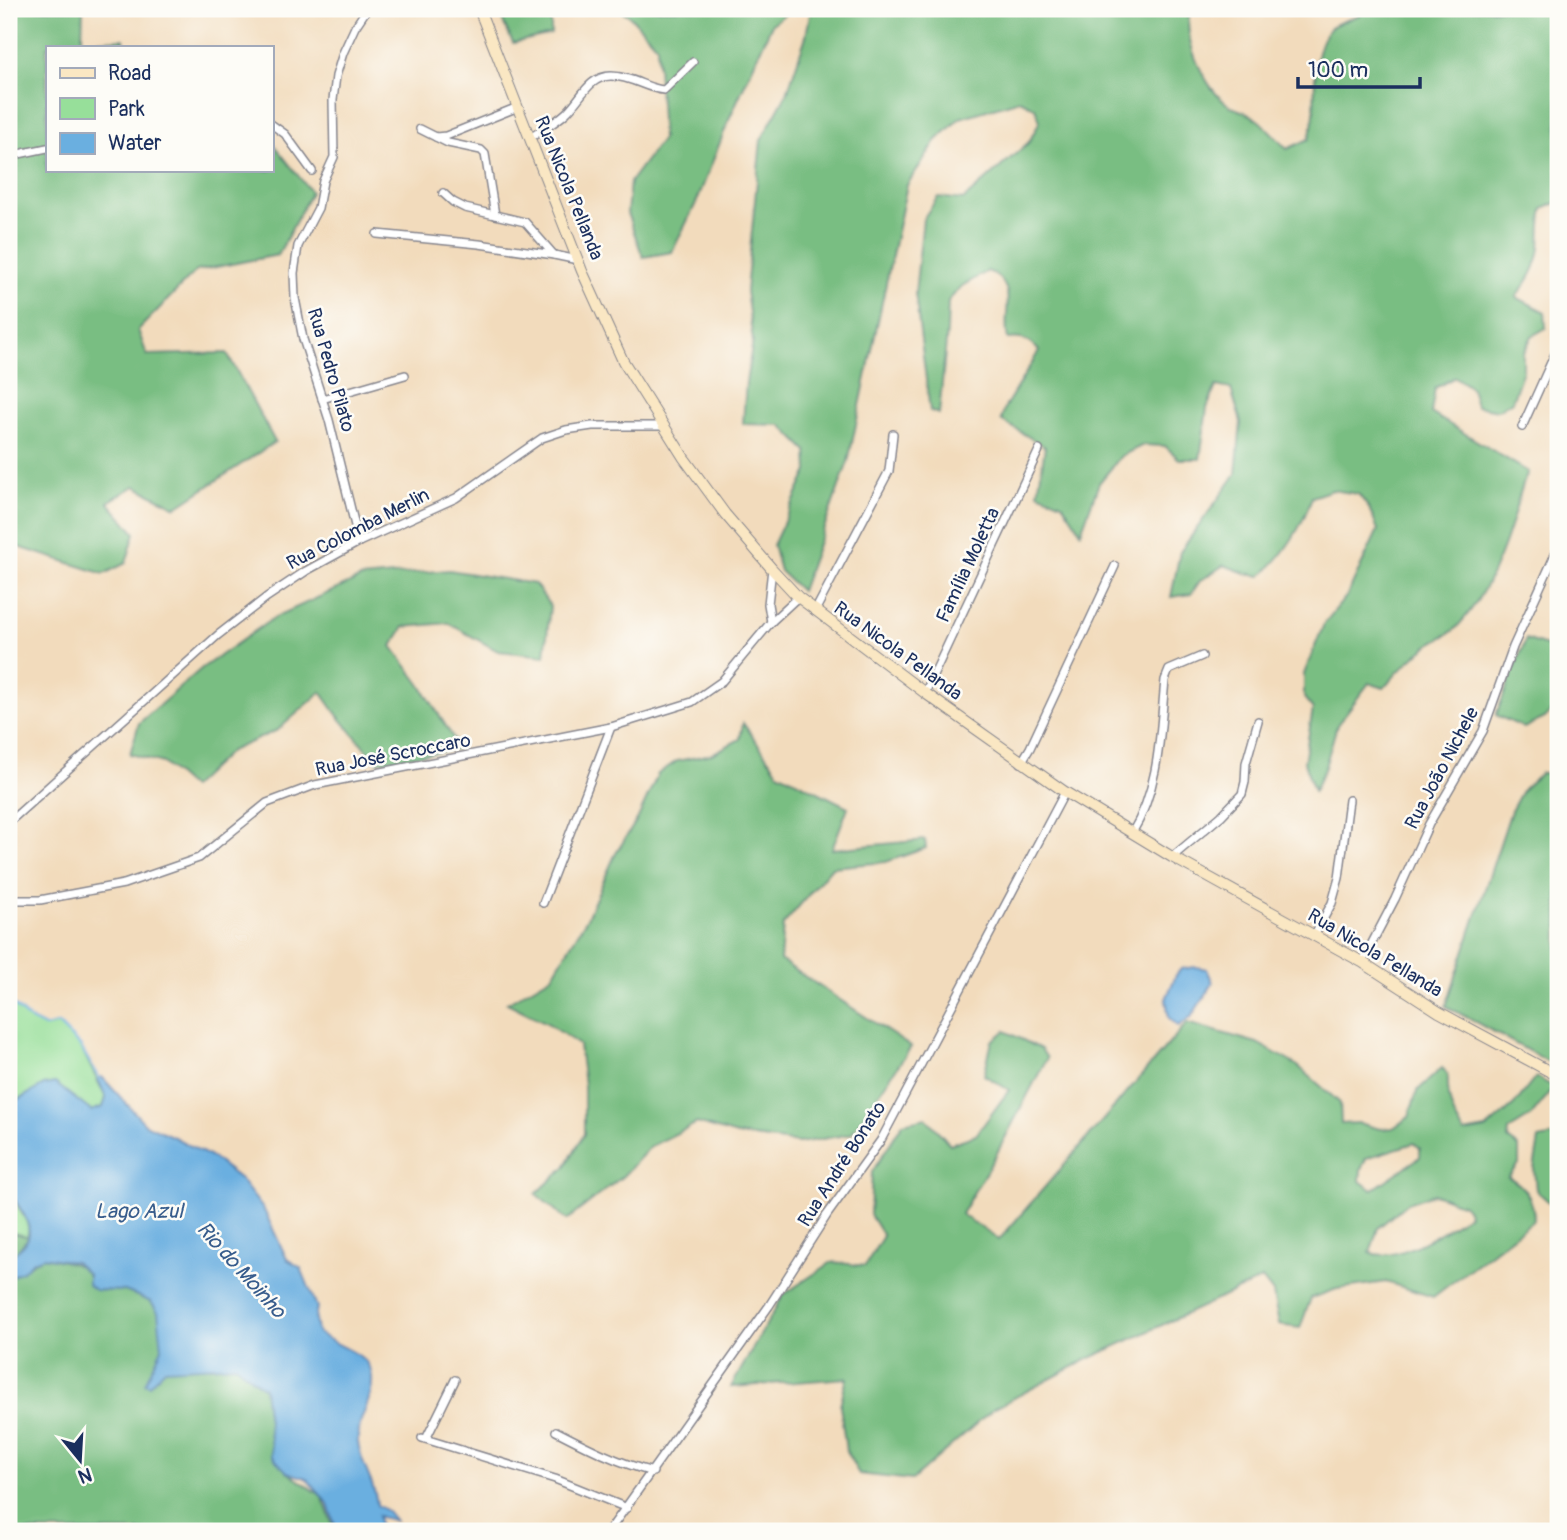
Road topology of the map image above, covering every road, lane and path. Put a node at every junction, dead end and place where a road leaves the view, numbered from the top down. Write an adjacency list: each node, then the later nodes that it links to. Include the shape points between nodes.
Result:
1 (367, 9): 19 (street, Rua Pedro Pilato, via 339,64 333,100 334,158 295,264 303,339)
2 (479, 9): 4 (main road, Rua Nicola Pellanda)
3 (693, 62): 8 (street, via 664,90 632,78 598,78 567,112)
4 (517, 107): 7 (street); 8 (main road, Rua Nicola Pellanda)
5 (273, 125): 11 (street, via 285,134)
6 (420, 129): 7 (street)
7 (436, 137): 13 (street, via 485,154)
8 (530, 138): 16 (main road, Rua Nicola Pellanda)
9 (46, 148): 10 (street)
10 (9, 156)
11 (312, 171)
12 (443, 193): 13 (street, via 465,208)
13 (495, 215): 15 (street, via 525,222)
14 (377, 234): 15 (street)
15 (554, 255): 16 (street)
16 (578, 260): 20 (main road, Rua Nicola Pellanda, via 622,361)
17 (1558, 347): 21 (street)
18 (405, 375): 19 (street)
19 (322, 399): 24 (street, Rua Pedro Pilato)
20 (663, 426): 24 (street, Rua Colomba Merlin, via 592,426 553,434 531,443 456,498); 28 (main road, Rua Nicola Pellanda, via 725,514)
21 (1522, 427)
22 (893, 434): 30 (street, via 889,471)
23 (1040, 450): 33 (street, Família Moletta)
24 (359, 542): 39 (street, Rua Colomba Merlin, via 286,583 226,628)
25 (1558, 548): 26 (street, Rua João Nichele)
26 (1556, 560): 45 (street, Rua João Nichele, via 1513,647 1483,731 1429,824)
27 (1115, 566): 36 (street)
28 (772, 569): 29 (main road, Rua Nicola Pellanda); 31 (street)
29 (798, 597): 30 (main road, Rua Nicola Pellanda); 31 (street, Rua José Scroccaro)
30 (815, 611): 33 (main road, Rua Nicola Pellanda)
31 (771, 622): 35 (street, Rua José Scroccaro, via 722,681 692,702)
32 (1202, 656): 40 (street, via 1169,670 1165,680 1150,794)
33 (925, 693): 36 (main road, Rua Nicola Pellanda)
34 (1258, 721): 41 (street, via 1242,794)
35 (611, 727): 42 (street, Rua José Scroccaro, via 315,785 267,803 199,858 124,884 40,900); 43 (street)
36 (1021, 763): 37 (main road, Rua Nicola Pellanda)
37 (1065, 792): 40 (main road, Rua Nicola Pellanda); 49 (street, Rua André Bonato, via 881,1140)
38 (1349, 800): 44 (street, via 1339,878)
39 (9, 822)
40 (1132, 833): 41 (main road, Rua Nicola Pellanda)
41 (1172, 857): 44 (main road, Rua Nicola Pellanda)
42 (9, 898)
43 (542, 903)
44 (1314, 936): 45 (main road, Rua Nicola Pellanda)
45 (1362, 962): 46 (main road, Rua Nicola Pellanda, via 1439,1012)
46 (1558, 1076)
47 (455, 1380): 50 (street, via 424,1438 565,1482)
48 (555, 1431): 49 (street)
49 (653, 1472): 50 (street, Rua André Bonato)
50 (627, 1508): 51 (street, Rua André Bonato)
51 (610, 1531)

